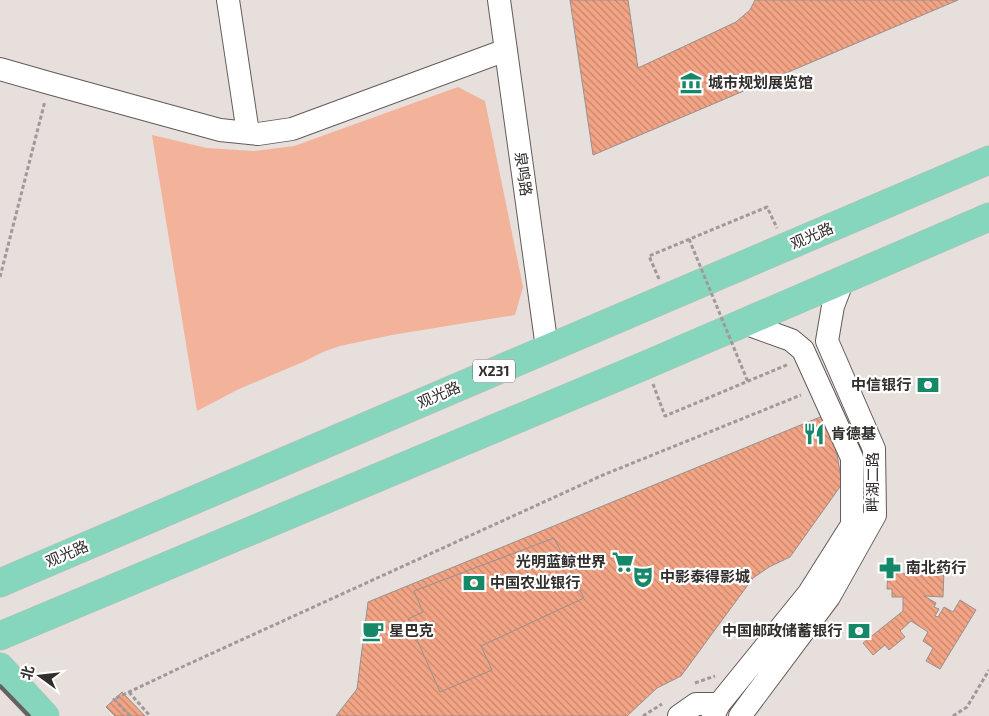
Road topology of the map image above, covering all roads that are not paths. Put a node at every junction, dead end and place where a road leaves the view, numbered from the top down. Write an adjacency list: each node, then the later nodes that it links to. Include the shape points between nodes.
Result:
1 (228, 0): 5 (street)
2 (499, 0): 3 (street, 泉鸣路)
3 (506, 50): 5 (street, via 292,129); 10 (street, 泉鸣路)
4 (0, 69): 5 (street, via 220,130)
5 (248, 133)
6 (989, 160): 10 (main road, 观光路 / X231)
7 (989, 217): 8 (main road)
8 (844, 280): 9 (main road); 17 (street, 畔湖二路, via 833,306 826,341 874,448 875,515 829,597)
9 (744, 323): 12 (main road); 15 (street, 畔湖二路, via 791,340 803,350 852,458 852,525 809,592)
10 (547, 348): 11 (main road, 观光路 / X231)
11 (0, 583)
12 (0, 636)
13 (0, 667): 16 (main road)
14 (673, 709): 15 (street, via 696,704)
15 (716, 710)
16 (45, 716)
17 (740, 716)

